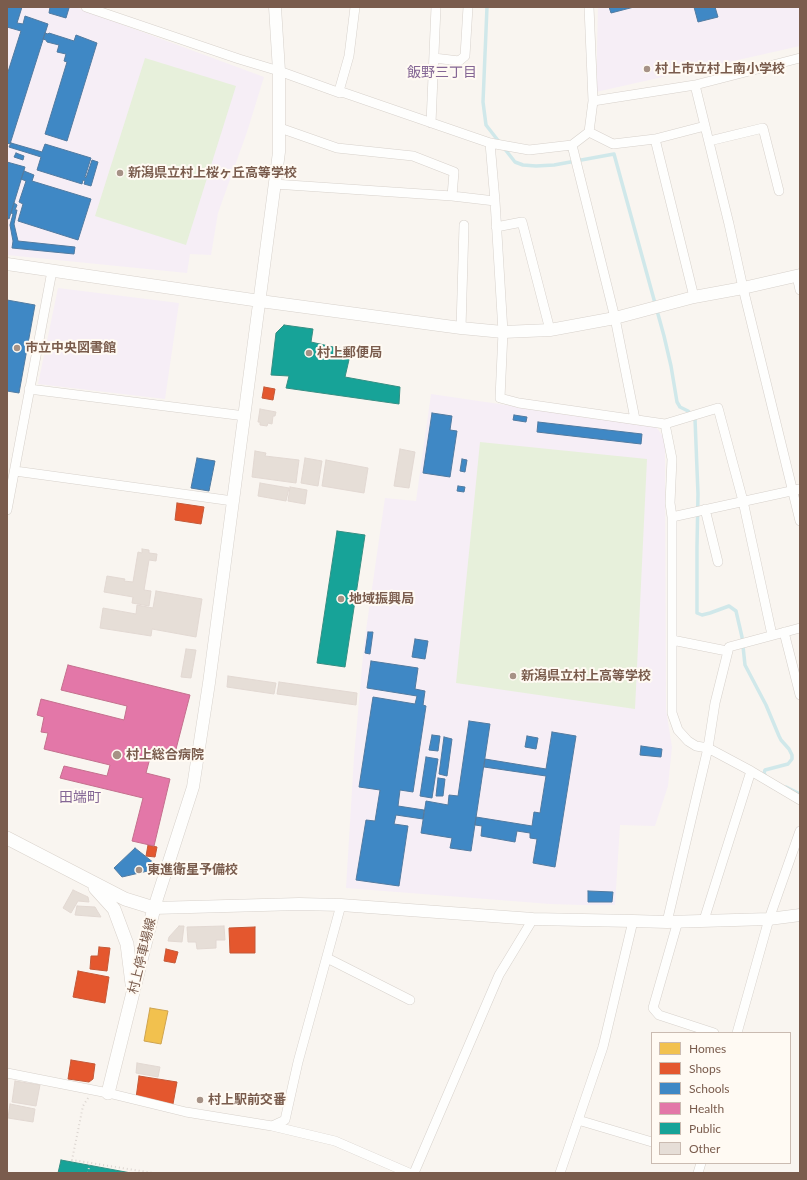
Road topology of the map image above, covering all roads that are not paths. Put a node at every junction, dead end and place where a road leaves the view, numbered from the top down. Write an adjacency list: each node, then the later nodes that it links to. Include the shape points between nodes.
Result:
1 (86, 7): 9 (street)
2 (275, 7): 9 (street)
3 (355, 7): 11 (street, via 349,56)
4 (436, 7): 7 (street)
5 (468, 7): 7 (street, via 465,56 459,61)
6 (589, 7): 12 (street)
7 (434, 58): 13 (street)
8 (800, 58): 10 (street)
9 (279, 71): 11 (street, via 340,93); 15 (street)
10 (695, 85): 12 (street); 14 (street)
11 (339, 91): 13 (street)
12 (593, 101): 16 (street)
13 (431, 123): 19 (street)
14 (705, 126): 17 (street); 18 (street)
15 (280, 128): 21 (street); 23 (street, via 337,148 413,156 454,172)
16 (589, 132): 17 (street, via 613,144); 20 (street)
17 (655, 139): 32 (street)
18 (708, 141): 22 (street, via 763,128); 30 (street)
19 (490, 143): 20 (street, via 529,150); 24 (street)
20 (572, 145): 34 (street)
21 (274, 184): 23 (street); 33 (street)
22 (779, 191)
23 (452, 196): 24 (street)
24 (495, 201): 26 (street)
25 (464, 225): 35 (street)
26 (496, 227): 36 (street, via 522,222); 37 (street)
27 (7, 264): 28 (street)
28 (52, 270): 33 (street); 38 (street)
29 (798, 275): 30 (street); 31 (street)
30 (743, 288): 32 (street); 43 (street)
31 (800, 290)
32 (694, 297): 34 (street)
33 (260, 301): 35 (street); 39 (street)
34 (615, 318): 36 (street); 40 (street)
35 (461, 328): 37 (street)
36 (550, 330): 37 (street)
37 (503, 332): 40 (street, via 500,398 519,403)
38 (29, 389): 39 (street); 42 (street)
39 (245, 416): 44 (street)
40 (635, 419): 41 (street)
41 (665, 424): 45 (street, via 718,408); 48 (street, via 672,459)
42 (15, 471): 44 (street); 47 (street)
43 (796, 489): 45 (street); 49 (street)
44 (233, 501): 64 (street, via 193,787)
45 (743, 501): 46 (street); 53 (street)
46 (705, 509): 48 (street); 50 (street)
47 (7, 510)
48 (672, 517): 54 (street)
49 (800, 521)
50 (718, 562)
51 (800, 628): 52 (street)
52 (784, 632): 53 (street); 56 (street)
53 (772, 635): 55 (street, via 729,646)
54 (672, 640): 55 (street); 57 (street, via 672,713 678,730 688,741 696,746)
55 (727, 651): 57 (street)
56 (800, 695)
57 (708, 748): 58 (street); 70 (street)
58 (751, 771): 59 (street); 68 (street)
59 (800, 800)
60 (800, 831): 67 (street)
61 (7, 838): 62 (main road, 村上停車場線)
62 (88, 880): 64 (main road, 村上停車場線, via 124,899); 72 (main road, via 114,909 127,944)
63 (341, 905): 64 (street); 66 (street); 71 (street)
64 (154, 908): 72 (main road, 村上停車場線)
65 (800, 915): 67 (street)
66 (532, 919): 69 (street); 82 (street, via 499,975)
67 (769, 919): 68 (street); 75 (street)
68 (704, 920): 70 (street)
69 (633, 921): 70 (street); 78 (street, via 603,1047)
70 (673, 921): 74 (street, via 653,1008 658,1015)
71 (327, 958): 73 (street); 79 (street, via 285,1120)
72 (133, 992): 77 (main road, 村上停車場線)
73 (410, 1000)
74 (711, 1032)
75 (737, 1032)
76 (7, 1073): 77 (street)
77 (108, 1093): 79 (street, via 186,1112)
78 (578, 1120): 80 (street); 83 (street)
79 (272, 1126): 81 (street, via 335,1141)
80 (651, 1142)
81 (409, 1173)
82 (414, 1173)
83 (560, 1173)

